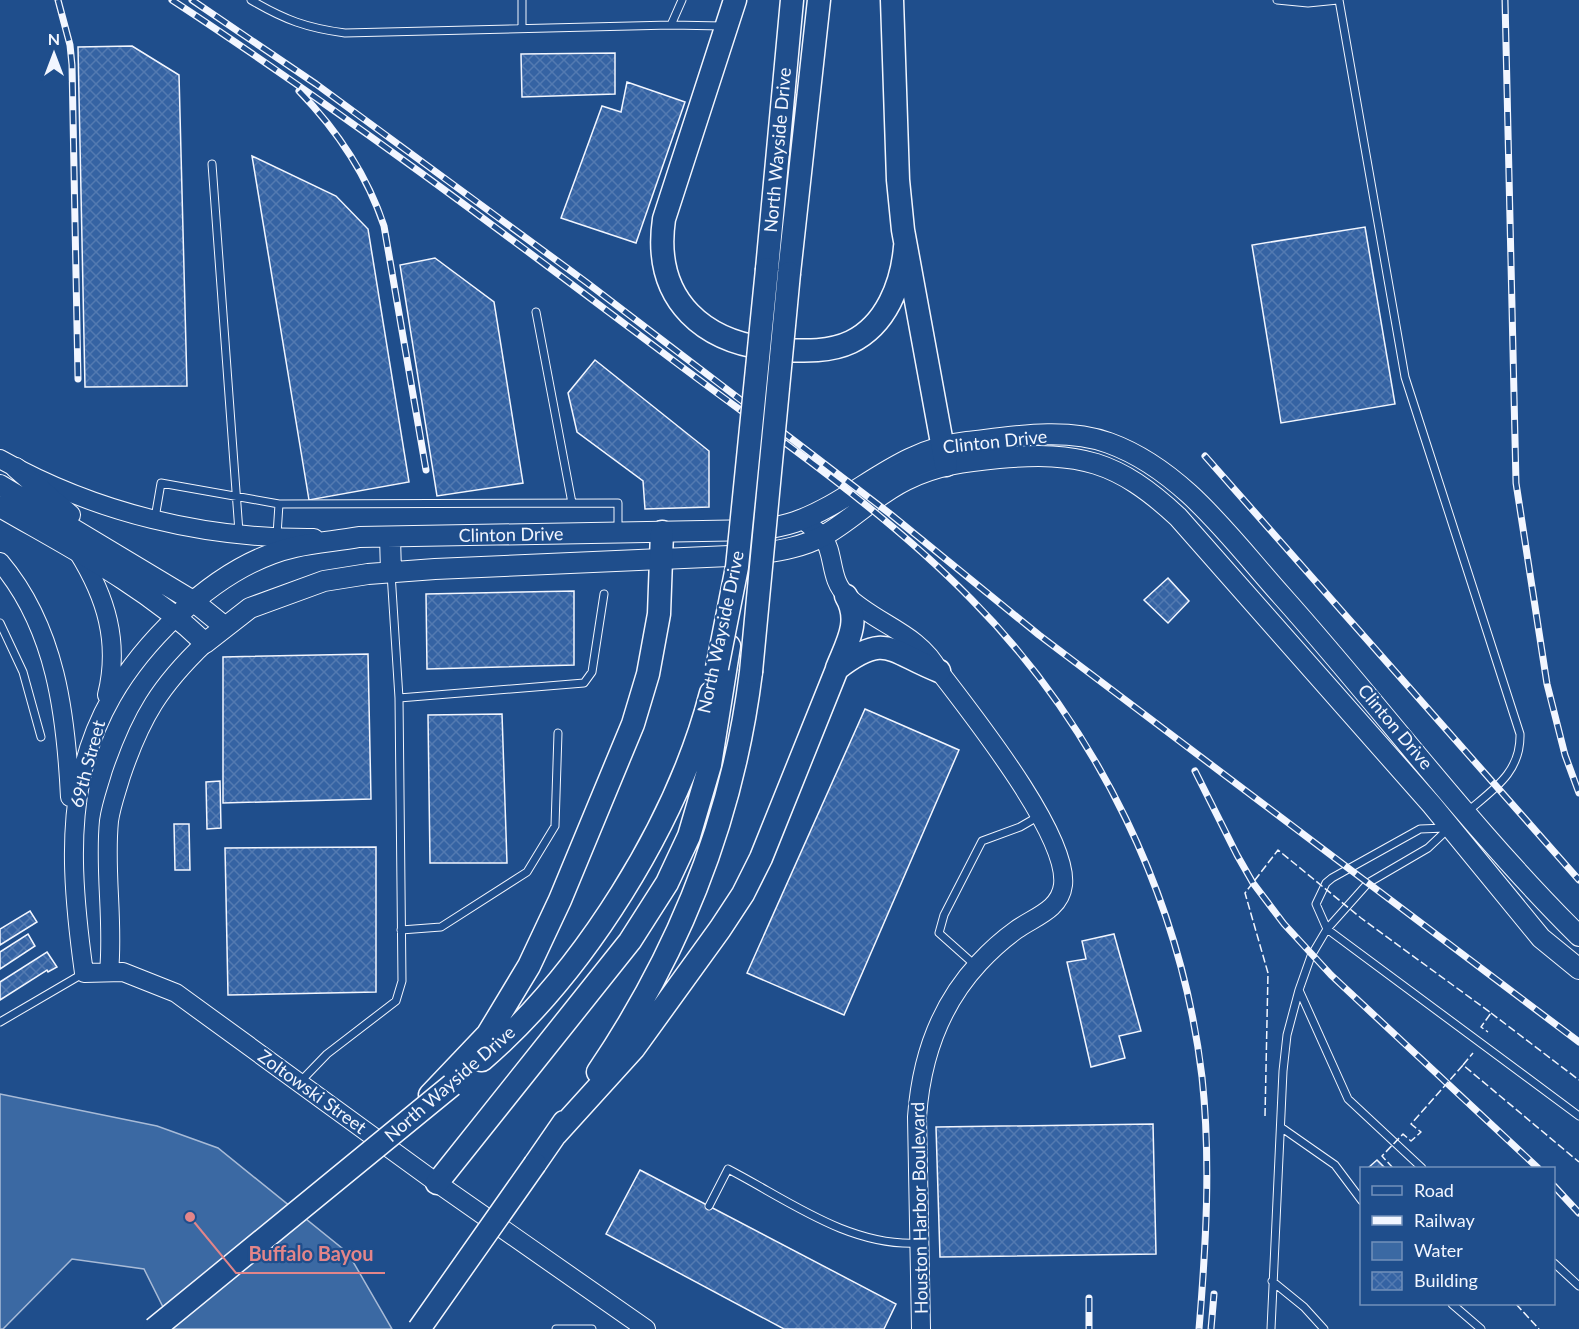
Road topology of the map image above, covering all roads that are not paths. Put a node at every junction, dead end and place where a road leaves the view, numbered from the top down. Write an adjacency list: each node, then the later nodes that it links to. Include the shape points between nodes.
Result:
1 (252, 0): 12 (lane, via 308,28 345,33)
2 (522, 0): 12 (lane)
3 (682, 0): 10 (lane)
4 (735, 0): 11 (main road)
5 (792, 0): 46 (main road, North Wayside Drive, bridge, via 737,567)
6 (819, 0): 70 (main road, North Wayside Drive, bridge, via 751,672 734,773 694,897 663,966 629,1025)
7 (892, 0): 14 (main road, via 898,180)
8 (1277, 0): 9 (lane)
9 (1339, 0): 53 (lane, via 1406,377 1520,734 1518,757 1510,774)
10 (671, 25): 11 (lane); 12 (lane)
11 (726, 26): 14 (main road, via 664,219 664,270 681,304 710,331 738,343 777,350 835,348 851,342 878,320 898,282)
12 (522, 28)
13 (212, 164): 19 (lane)
14 (905, 247): 16 (main road)
15 (536, 312): 20 (lane)
16 (944, 455): 24 (main road, Clinton Drive, via 894,465); 30 (main road, Clinton Drive, via 924,472 886,491); 53 (main road, Clinton Drive, via 1013,437 1076,436 1108,442 1161,470 1195,499 1234,542 1352,675); 55 (main road, Clinton Drive, via 1057,455 1106,466 1151,492 1292,644)
17 (8, 463): 25 (street, via 102,506); 33 (main road)
18 (0, 485): 33 (main road)
19 (236, 494): 21 (lane); 25 (lane, via 161,483); 29 (lane)
20 (572, 503): 21 (lane); 28 (lane, via 618,503)
21 (279, 504): 32 (lane)
22 (0, 507): 26 (main road)
23 (0, 515): 26 (main road)
24 (802, 519): 27 (main road, Clinton Drive, via 758,530); 30 (street)
25 (154, 521): 29 (street)
26 (40, 530): 34 (main road)
27 (662, 532): 28 (main road, Clinton Drive); 35 (main road)
28 (618, 533): 31 (main road, Clinton Drive); 36 (main road)
29 (239, 534): 32 (street)
30 (822, 536): 35 (main road, Clinton Drive, via 752,555); 40 (street, Houston Harbor Boulevard, via 832,571)
31 (390, 537): 32 (main road, Clinton Drive, via 359,537 294,547); 38 (main road)
32 (278, 545): 41 (main road, Clinton Drive)
33 (108, 548): 41 (main road)
34 (78, 552): 42 (main road); 50 (street, via 96,580 111,633 111,677)
35 (663, 560): 36 (main road, Clinton Drive); 66 (main road, via 659,614 648,674 633,724 529,966 488,1034)
36 (619, 561): 38 (main road, Clinton Drive)
37 (0, 562): 56 (street, via 25,600 58,681 68,738)
38 (391, 572): 44 (main road, Clinton Drive, via 324,581 287,592 250,608); 49 (lane)
39 (604, 594): 49 (lane, via 592,672 584,683)
40 (846, 596): 47 (main road, via 854,622); 48 (street, Houston Harbor Boulevard, via 918,644)
41 (193, 601): 42 (main road, Clinton Drive); 44 (main road)
42 (177, 616): 45 (main road); 50 (street, 69th Street, via 151,640)
43 (0, 623): 52 (lane, via 23,672)
44 (224, 626): 45 (main road, Clinton Drive)
45 (205, 642): 62 (street, 69th Street, via 160,693 135,735 117,788 109,819)
46 (722, 669): 66 (main road, North Wayside Drive, via 676,790 607,915 530,1013 485,1059); 72 (main road, via 705,782 689,836 667,883 630,941)
47 (837, 669): 48 (main road, via 867,649 888,648); 70 (main road, via 743,894 634,1048)
48 (939, 671): 54 (street, Houston Harbor Boulevard, via 1005,757)
49 (399, 698): 58 (lane)
50 (103, 710): 56 (street, 69th Street, via 78,787)
51 (558, 733): 58 (lane, via 555,826 527,872 441,927)
52 (41, 737)
53 (1466, 813): 55 (main road); 59 (main road, Clinton Drive)
54 (1039, 816): 60 (street, Houston Harbor Boulevard, via 1060,859 1064,878 1061,894 1052,908 1015,931); 60 (lane, via 982,841 944,915 939,933)
55 (1449, 827): 57 (lane, via 1428,848 1368,883); 57 (lane, via 1420,829 1332,878 1316,904); 61 (main road, Clinton Drive, via 1541,938)
56 (72, 833): 63 (street, 69th Street, via 75,907)
57 (1327, 928): 64 (lane, via 1311,956); 68 (lane)
58 (401, 930): 67 (lane, via 402,981 396,1001 327,1054)
59 (1579, 936)
60 (976, 966): 75 (street, Houston Harbor Boulevard, via 942,1016 920,1083)
61 (1579, 969)
62 (109, 972): 63 (street, Zoltowski Street); 67 (street, Zoltowski Street, via 133,974 177,993)
63 (84, 973): 65 (lane)
64 (1299, 990): 69 (lane, via 1287,1035); 71 (lane, via 1348,1099)
65 (0, 1022)
66 (451, 1080): 80 (main road, North Wayside Drive, bridge, via 394,1132)
67 (299, 1083): 72 (street, Zoltowski Street)
68 (1579, 1116)
69 (1282, 1128): 73 (lane, via 1335,1165); 77 (lane)
70 (556, 1134): 81 (main road, North Wayside Drive, bridge)
71 (1421, 1167)
72 (437, 1183): 84 (street, Zoltowski Street)
73 (1360, 1198)
74 (709, 1206): 75 (lane, via 728,1168 847,1232 884,1243)
75 (919, 1243): 85 (street, Houston Harbor Boulevard)
76 (1555, 1264): 78 (lane)
77 (1272, 1281): 86 (lane); 87 (lane)
78 (1579, 1286)
79 (1453, 1305): 88 (lane)
80 (154, 1329)
81 (419, 1329)
82 (556, 1329): 83 (lane)
83 (592, 1329)
84 (646, 1329)
85 (921, 1329)
86 (1271, 1329)
87 (1324, 1329)
88 (1481, 1329)

